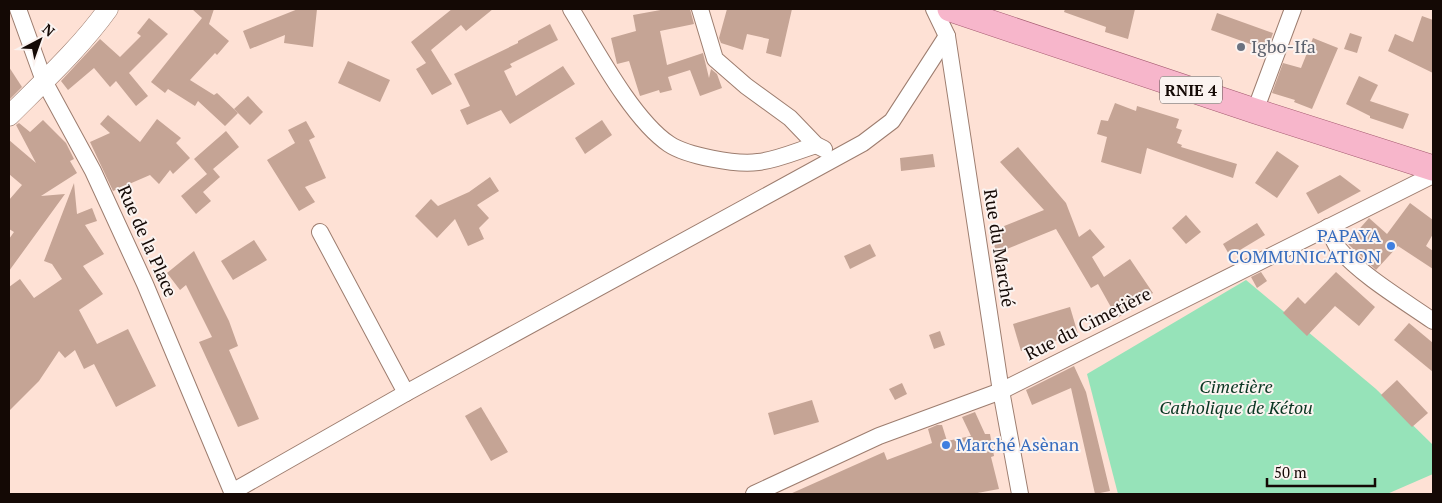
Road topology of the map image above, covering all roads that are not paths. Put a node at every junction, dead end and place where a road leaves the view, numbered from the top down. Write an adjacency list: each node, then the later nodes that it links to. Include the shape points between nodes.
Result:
1 (18, 9): 9 (street, Rue de la Place)
2 (108, 9): 9 (street)
3 (571, 9): 12 (street, via 616,83 649,125 670,145 720,162 757,162)
4 (700, 9): 12 (street, via 715,58 790,118)
5 (934, 9): 8 (street, Rue du Marché)
6 (950, 9): 10 (main road, RNIE 4)
7 (1293, 9): 10 (street)
8 (947, 36): 13 (street, via 892,122); 19 (street, Rue du Marché)
9 (44, 81): 11 (street); 21 (street, Rue de la Place, via 93,171 145,284)
10 (1255, 112): 14 (main road, RNIE 4)
11 (9, 116)
12 (816, 145): 13 (street)
13 (839, 157): 20 (street)
14 (1433, 168)
15 (1433, 175): 16 (street, Rue du Cimetière)
16 (1328, 227): 18 (street, via 1338,247 1350,258 1393,294); 19 (street, Rue du Cimetière)
17 (320, 232): 20 (street)
18 (1433, 321)
19 (1001, 390): 22 (street, Rue du Cimetière, via 879,436); 23 (street, Rue du Marché)
20 (406, 393): 21 (street)
21 (232, 493)
22 (754, 494)
23 (1020, 494)

